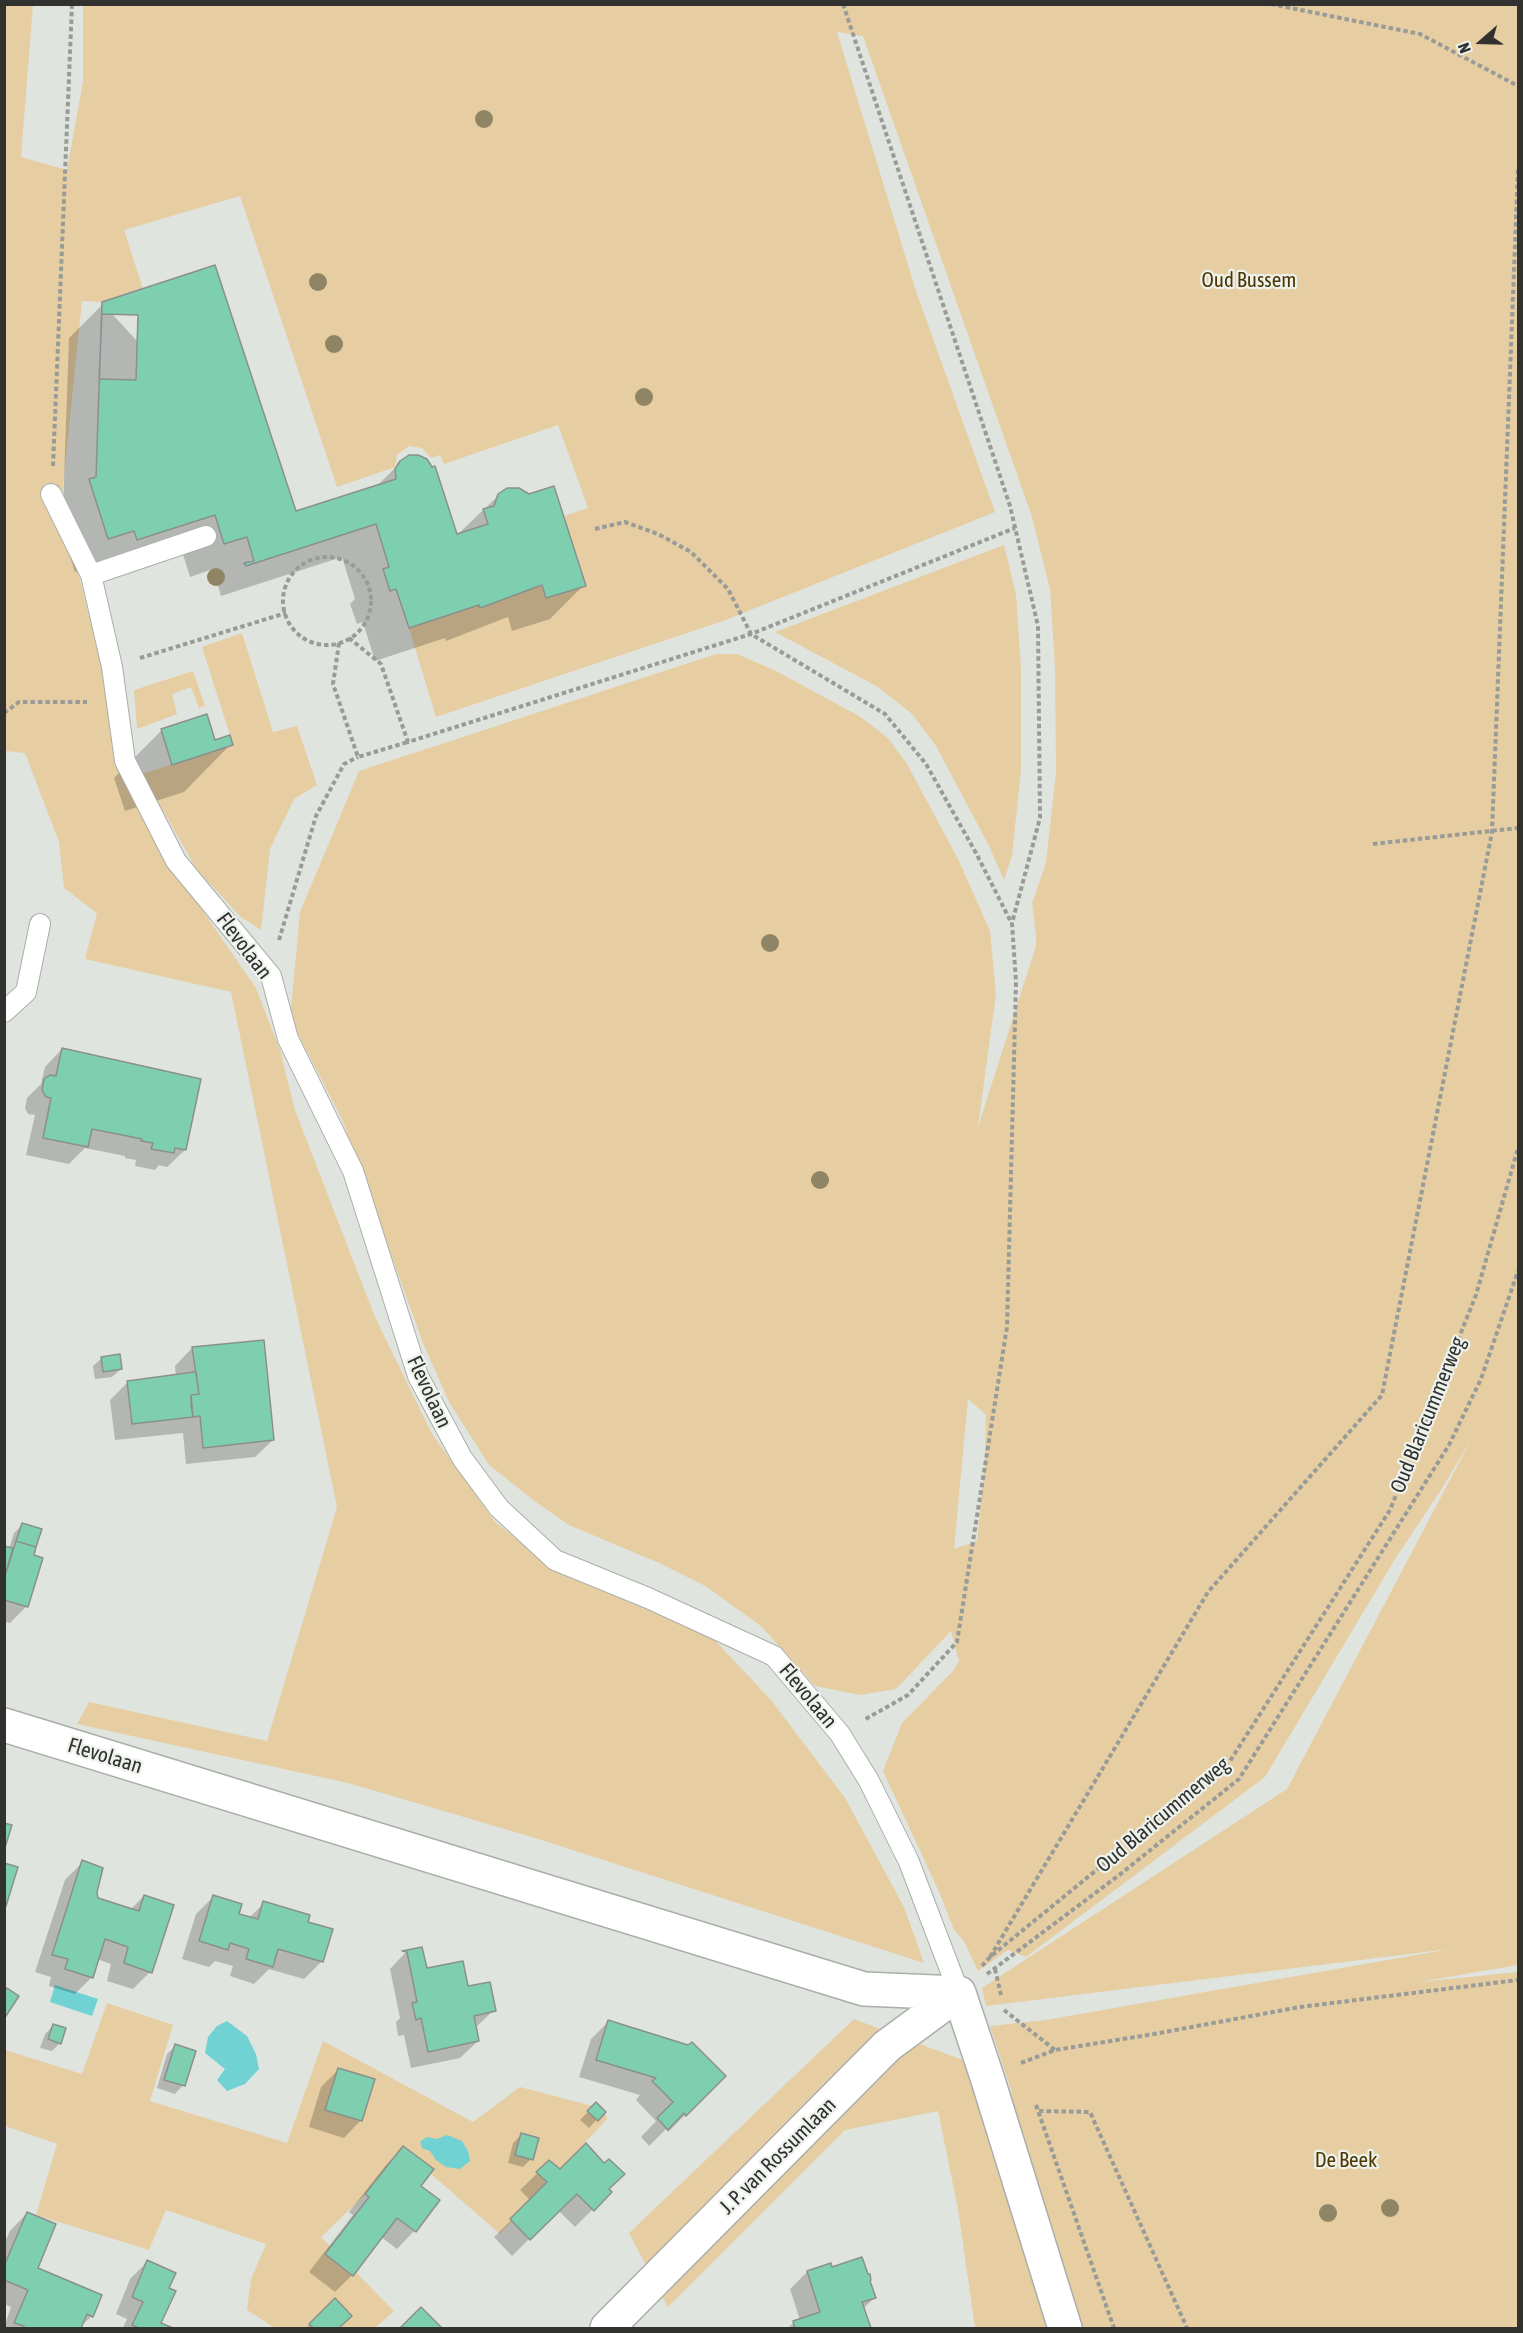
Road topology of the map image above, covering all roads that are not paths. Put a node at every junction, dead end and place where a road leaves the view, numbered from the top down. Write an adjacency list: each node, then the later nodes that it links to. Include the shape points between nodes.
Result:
1 (51, 494): 3 (lane, Flevolaan)
2 (206, 536): 3 (lane)
3 (91, 575): 7 (lane, Flevolaan, via 112,668 125,761 177,861 272,976 288,1040 353,1171 418,1376 462,1458 499,1508 555,1560 774,1656 840,1734 869,1781 909,1862)
4 (40, 924): 5 (lane, via 26,992)
5 (4, 1012)
6 (4, 1725): 7 (street, Flevolaan, via 864,1989)
7 (959, 1993): 8 (street, J. P. van Rossumlaan, via 887,2046); 9 (street)
8 (607, 2328)
9 (1065, 2328)

